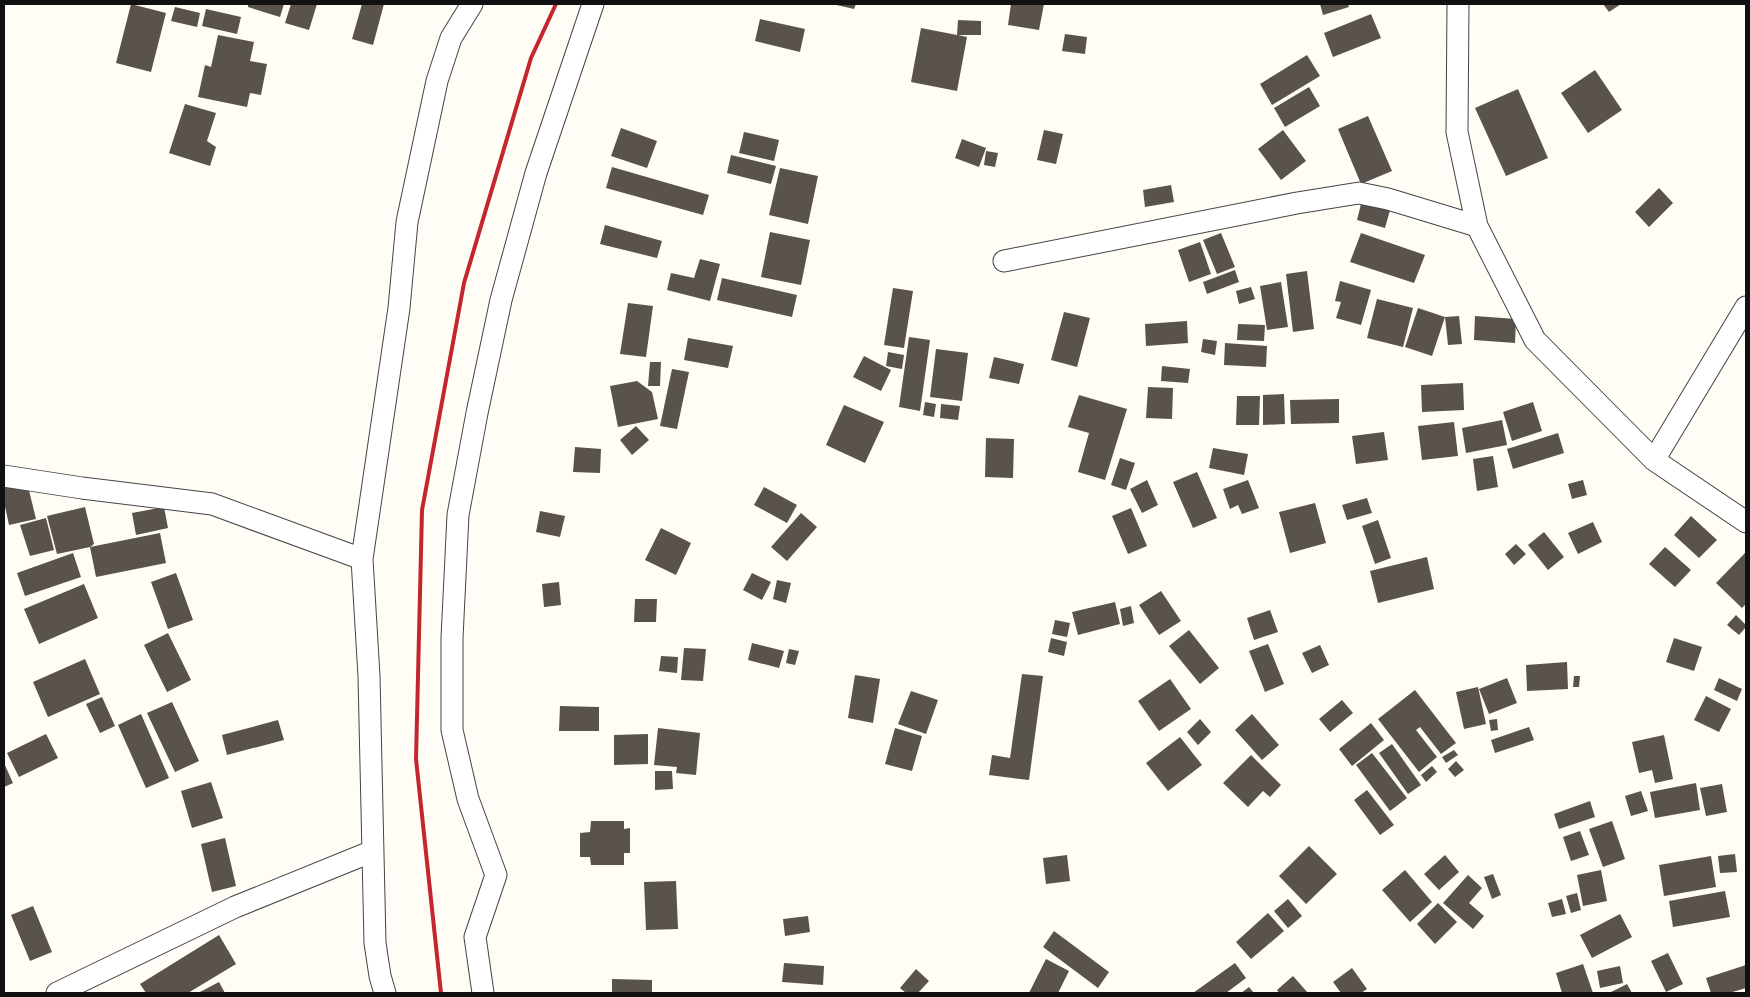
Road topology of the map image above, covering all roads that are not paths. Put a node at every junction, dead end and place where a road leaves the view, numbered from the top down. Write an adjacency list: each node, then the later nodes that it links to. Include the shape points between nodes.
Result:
1 (472, 4): 10 (street, via 450,38 437,81 407,222)
2 (593, 4): 14 (street, via 536,173 503,290 458,515 452,638 452,730 468,799 496,875 475,937)
3 (1458, 4): 4 (street, via 1457,132)
4 (1477, 226): 5 (street, via 1359,193); 7 (street, via 1535,340)
5 (1004, 261)
6 (1746, 308): 7 (street)
7 (1654, 460): 9 (street)
8 (4, 476): 10 (street, via 212,504)
9 (1746, 522)
10 (362, 560): 11 (street, via 369,676)
11 (373, 851): 12 (street, via 235,907); 13 (street, via 375,943)
12 (57, 993)
13 (385, 993)
14 (483, 993)

